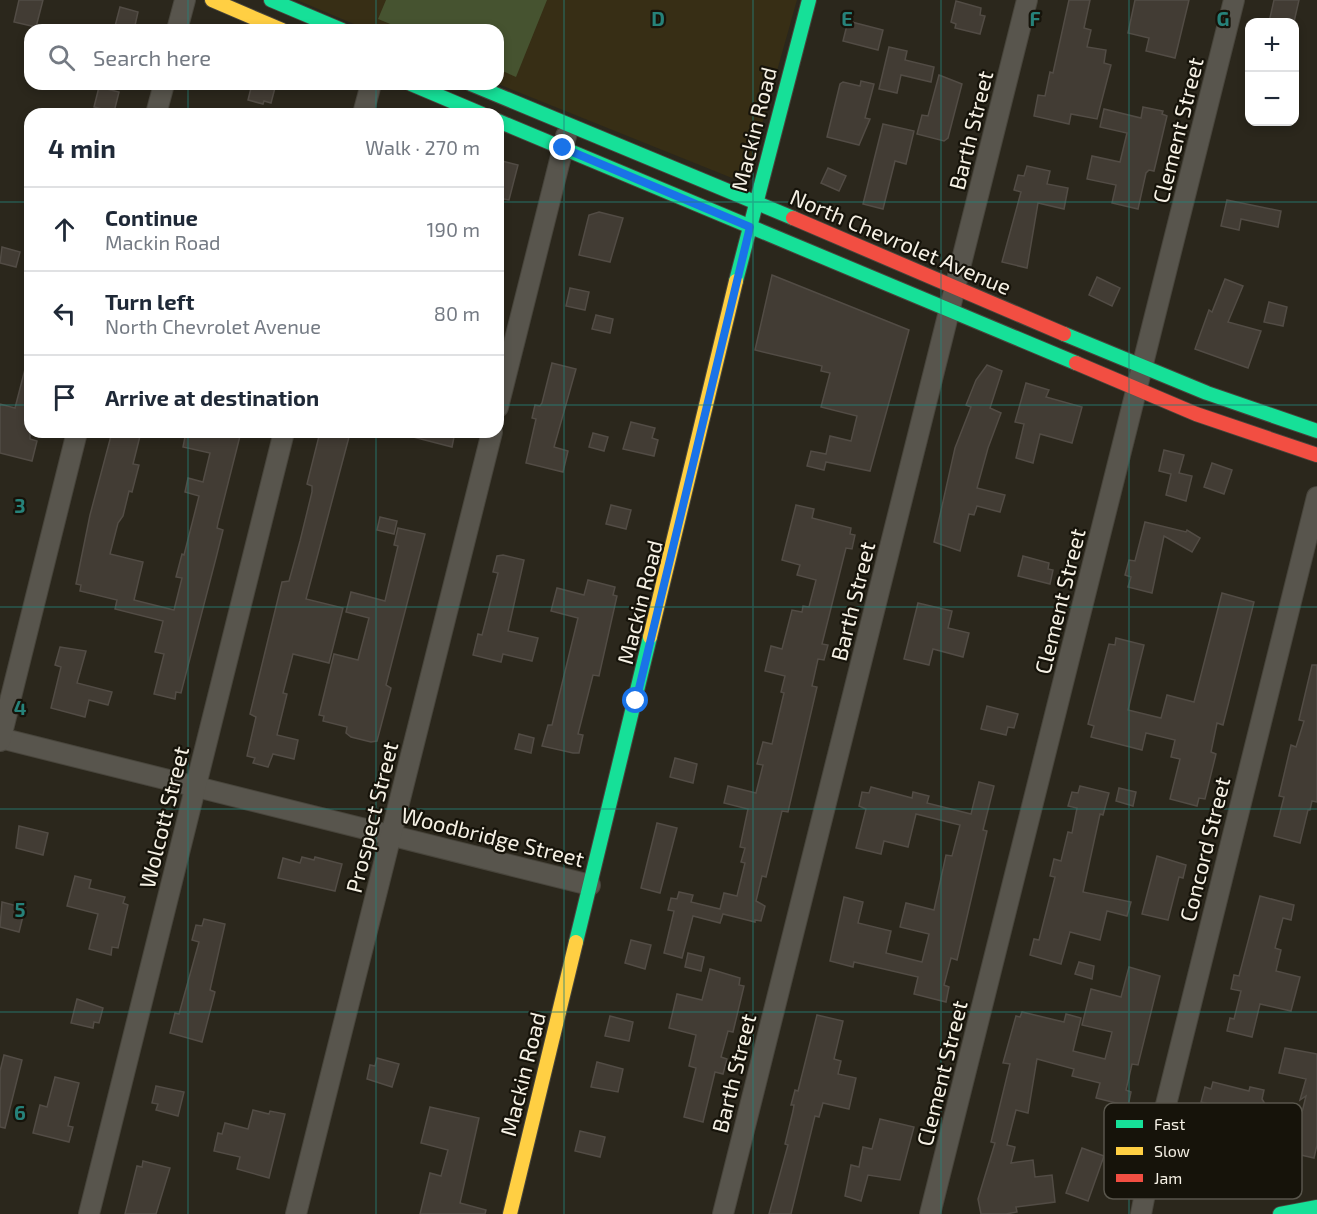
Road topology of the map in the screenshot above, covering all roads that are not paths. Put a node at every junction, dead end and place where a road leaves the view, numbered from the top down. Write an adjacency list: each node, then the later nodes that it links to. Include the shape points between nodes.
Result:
1 (185, 0): 7 (street)
2 (212, 0): 8 (street)
3 (271, 0): 9 (street)
4 (809, 0): 20 (street, Mackin Road)
5 (1027, 0): 22 (street, Barth Street)
6 (1234, 0): 24 (street, Clement Street)
7 (179, 24)
8 (268, 24)
9 (328, 24)
10 (162, 90): 14 (street)
11 (369, 90): 15 (street)
12 (425, 90): 16 (street)
13 (485, 90): 18 (street, North Chevrolet Avenue)
14 (158, 108)
15 (365, 108)
16 (469, 108)
17 (504, 123): 19 (street, North Chevrolet Avenue)
18 (569, 125): 19 (street); 20 (street, North Chevrolet Avenue)
19 (563, 148): 21 (street, North Chevrolet Avenue); 25 (street)
20 (756, 203): 21 (street, Mackin Road); 22 (street, North Chevrolet Avenue)
21 (750, 227): 23 (street, North Chevrolet Avenue); 36 (street, Mackin Road)
22 (955, 286): 23 (street, Barth Street); 24 (street, North Chevrolet Avenue)
23 (949, 311): 26 (street, North Chevrolet Avenue); 43 (street, Barth Street)
24 (1142, 366): 26 (street, Clement Street); 27 (street, North Chevrolet Avenue, via 1230,402)
25 (504, 383)
26 (1136, 389): 31 (street, North Chevrolet Avenue, via 1224,425); 44 (street, Clement Street)
27 (1317, 431)
28 (75, 438): 33 (street)
29 (282, 438): 34 (street, Wolcott Street)
30 (490, 438): 35 (street, Prospect Street)
31 (1317, 455)
32 (1317, 497): 37 (street, Concord Street)
33 (0, 739): 34 (street, Woodbridge Street)
34 (195, 787): 35 (street, Woodbridge Street); 40 (street, Wolcott Street)
35 (391, 835): 36 (street, Woodbridge Street); 41 (street, Prospect Street)
36 (590, 885): 42 (street, Mackin Road)
37 (1166, 1103)
38 (1144, 1199): 45 (street, Concord Street)
39 (1317, 1207): 46 (street)
40 (89, 1214)
41 (296, 1214)
42 (510, 1214)
43 (723, 1214)
44 (930, 1214)
45 (1141, 1214)
46 (1280, 1214)

